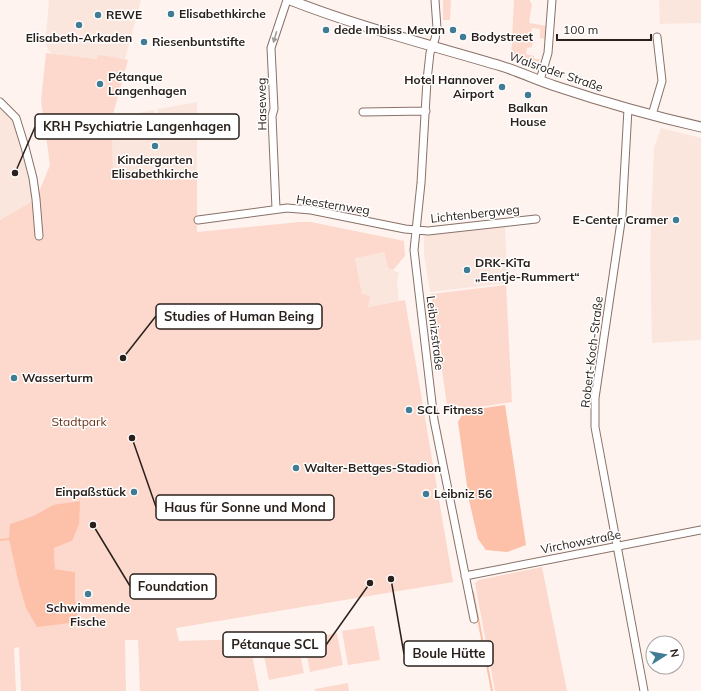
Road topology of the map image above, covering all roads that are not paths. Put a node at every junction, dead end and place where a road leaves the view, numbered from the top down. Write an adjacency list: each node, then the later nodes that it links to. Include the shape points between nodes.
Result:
1 (287, 0): 14 (street, Haseweg, one-way to 14, via 272,48)
2 (290, 0): 6 (street, Walsroder Straße, via 322,13)
3 (435, 0): 6 (street, Leibnizstraße, via 437,28)
4 (552, 0): 7 (street, via 548,53)
5 (657, 37): 12 (street, via 662,81)
6 (433, 47): 7 (street, Walsroder Straße); 10 (street, Leibnizstraße, via 427,80)
7 (540, 80): 9 (street, Walsroder Straße)
8 (0, 102): 18 (street, via 16,118 25,147 33,178)
9 (628, 109): 12 (street, Walsroder Straße); 20 (street, Robert-Koch-Straße, via 622,215 595,398 595,426)
10 (426, 111): 11 (street); 17 (street, Leibnizstraße)
11 (363, 112)
12 (652, 115): 13 (street, Walsroder Straße)
13 (701, 127)
14 (276, 209): 16 (street, Heesternweg); 17 (street, Heesternweg, via 308,210)
15 (536, 219): 17 (street, Lichtenbergweg)
16 (198, 220)
17 (416, 230): 21 (street, Leibnizstraße, via 415,267 434,420)
18 (39, 236)
19 (701, 530): 20 (street, Virchowstraße)
20 (617, 546): 21 (street, Virchowstraße); 23 (street, Robert-Koch-Straße)
21 (465, 576): 22 (street, Leibnizstraße)
22 (474, 620)
23 (644, 691)

